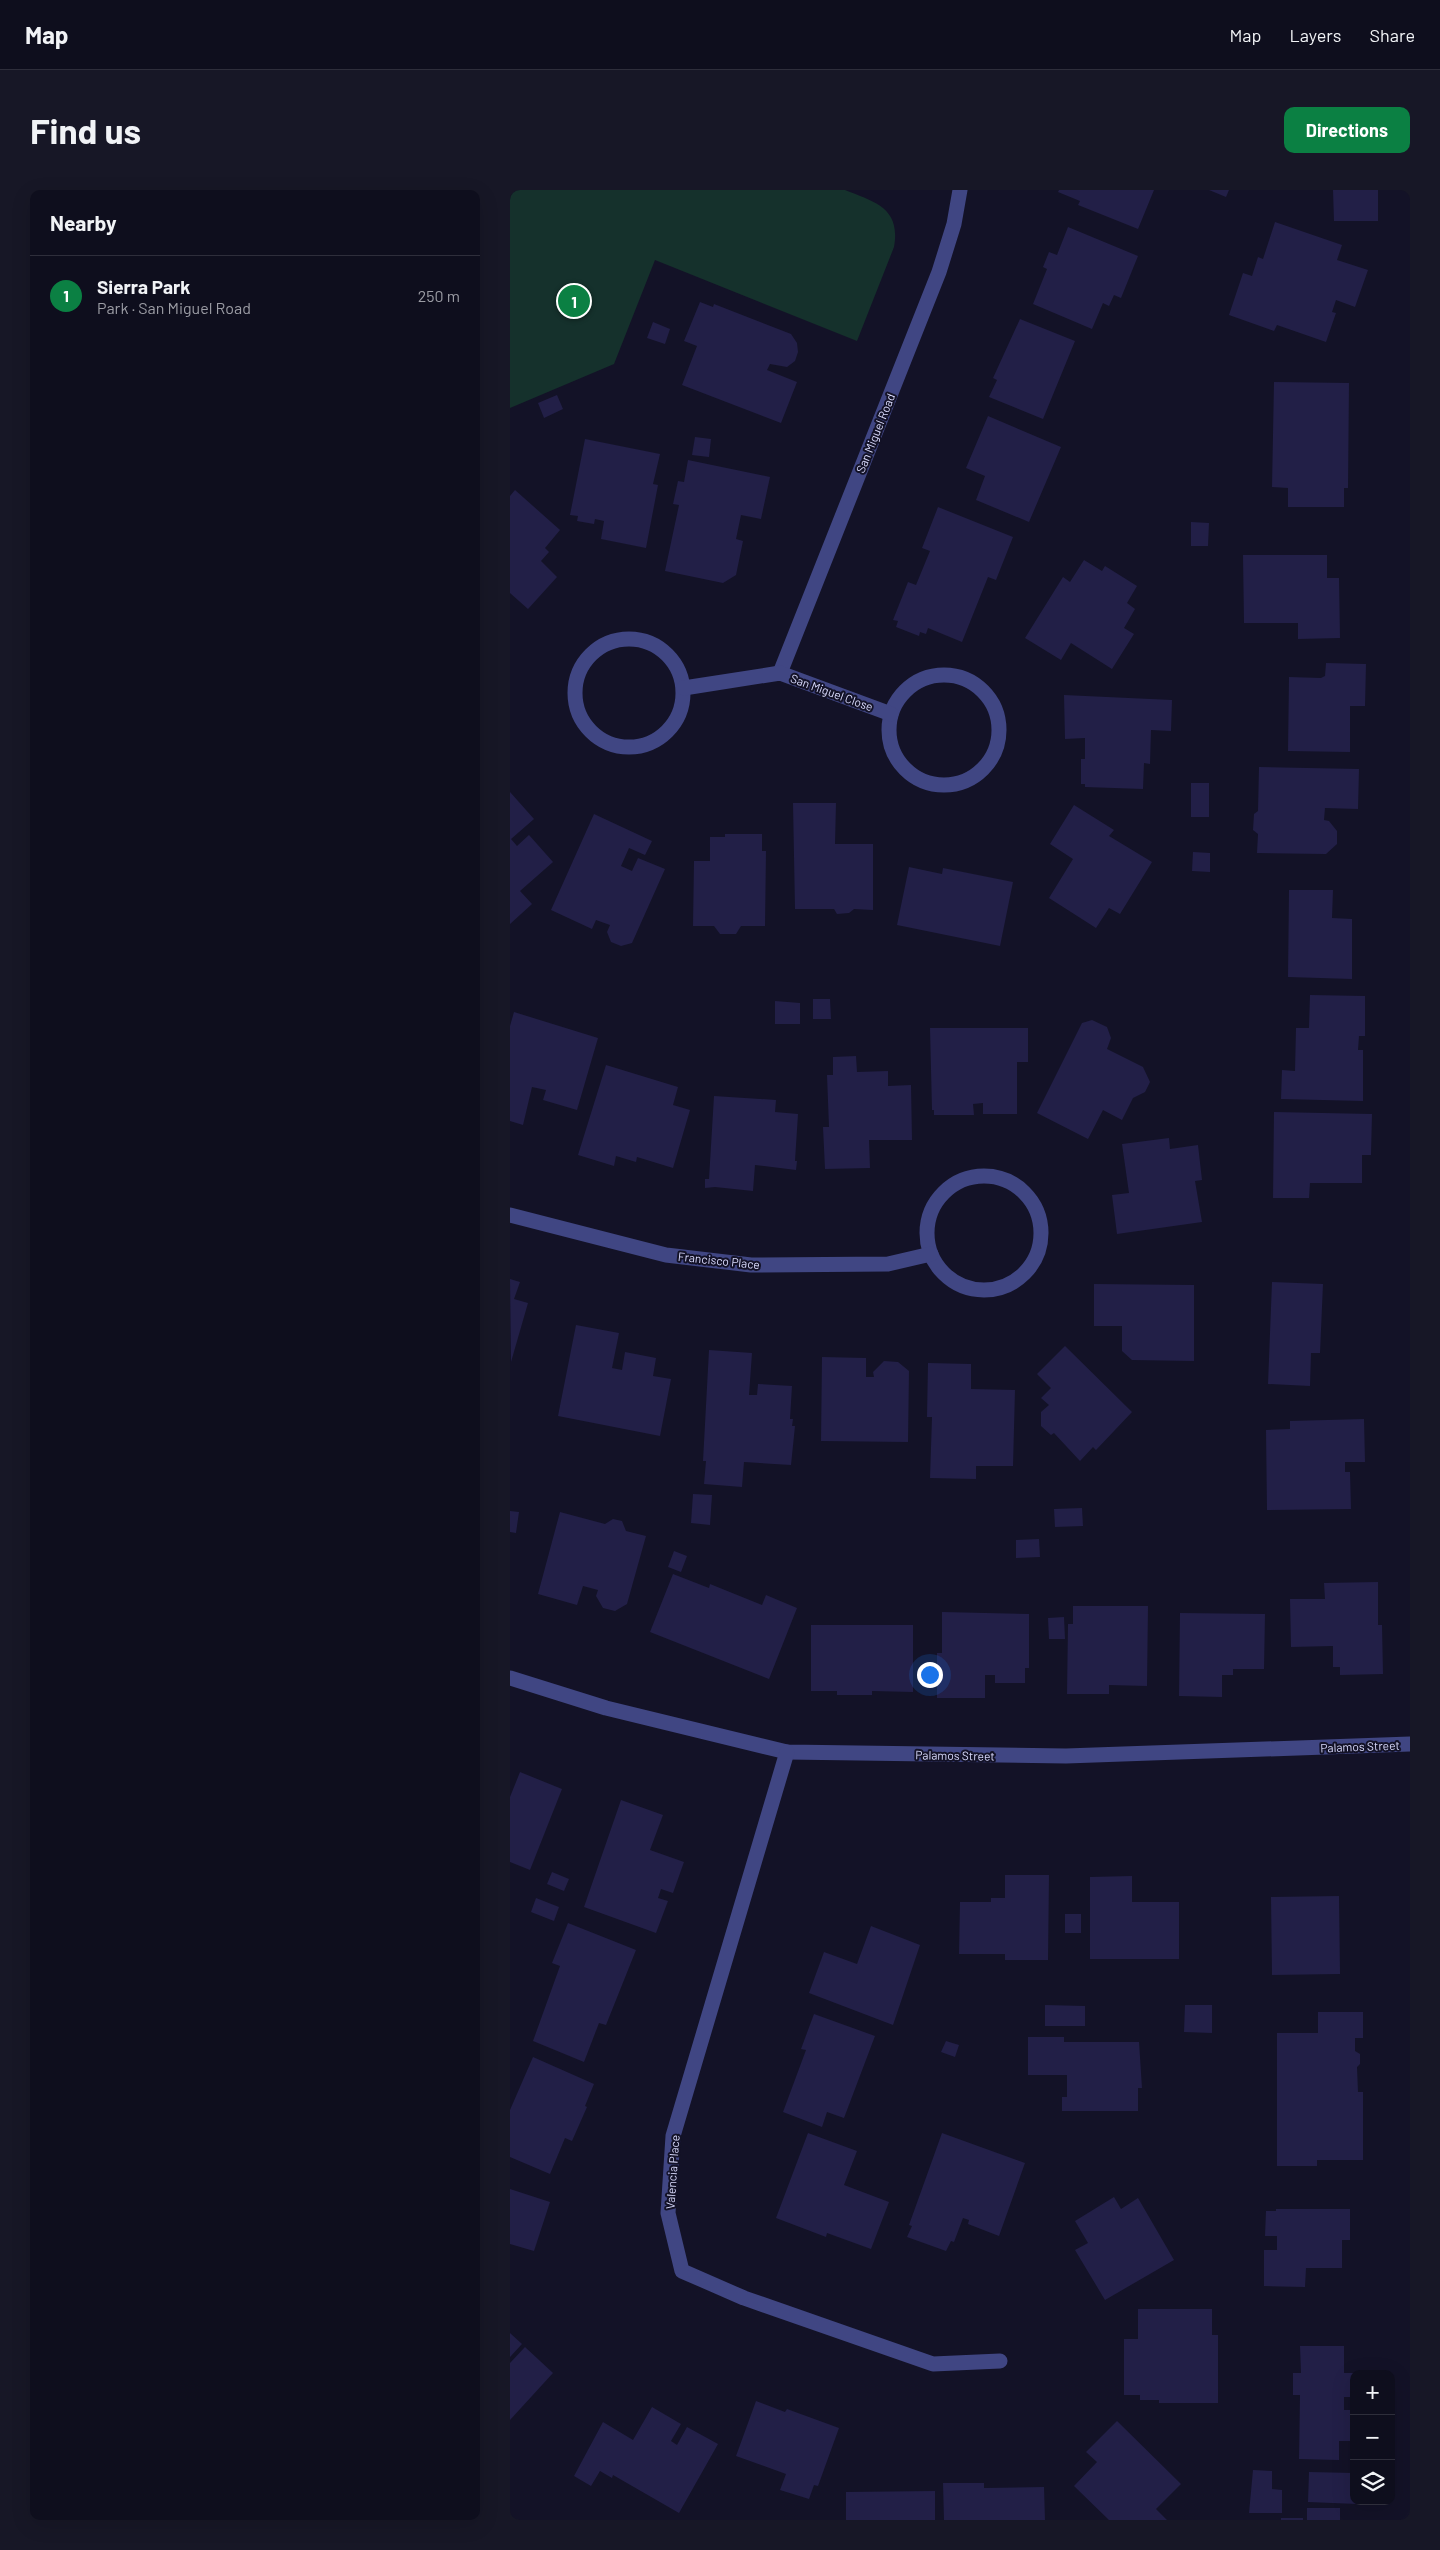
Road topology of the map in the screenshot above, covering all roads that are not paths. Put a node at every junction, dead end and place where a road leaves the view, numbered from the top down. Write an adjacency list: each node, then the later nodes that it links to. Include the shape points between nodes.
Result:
1 (960, 190): 2 (street, San Miguel Road, via 954,224 939,272)
2 (780, 673): 3 (street, San Miguel Close); 4 (street, San Miguel Close)
3 (684, 688): 3 (street, via 670,656 655,645 621,640 604,645 580,670 575,687 576,706 583,722 596,736 611,745 629,748 647,745 663,736 675,723 682,706)
4 (891, 714): 4 (street, via 889,732 892,749 901,765 914,777 930,784 966,781 992,757 998,740 998,721 992,704 966,679 948,675 929,677 912,684 899,697)
5 (510, 1214): 6 (street, Francisco Place, via 666,1255 751,1265 888,1264)
6 (931, 1254): 6 (street, via 940,1270 954,1282 980,1290 1008,1286 1023,1276 1041,1244 1041,1224 1035,1206 1023,1191 1007,1180 988,1176 969,1178 952,1185 938,1199 930,1216 927,1235)
7 (510, 1678): 9 (street, Palamos Street, via 606,1708)
8 (1410, 1744): 9 (street, Palamos Street, via 1066,1756)
9 (787, 1752): 10 (street, Valencia Place, via 673,2136 668,2213 682,2271 744,2298 933,2364)
10 (1000, 2361)

